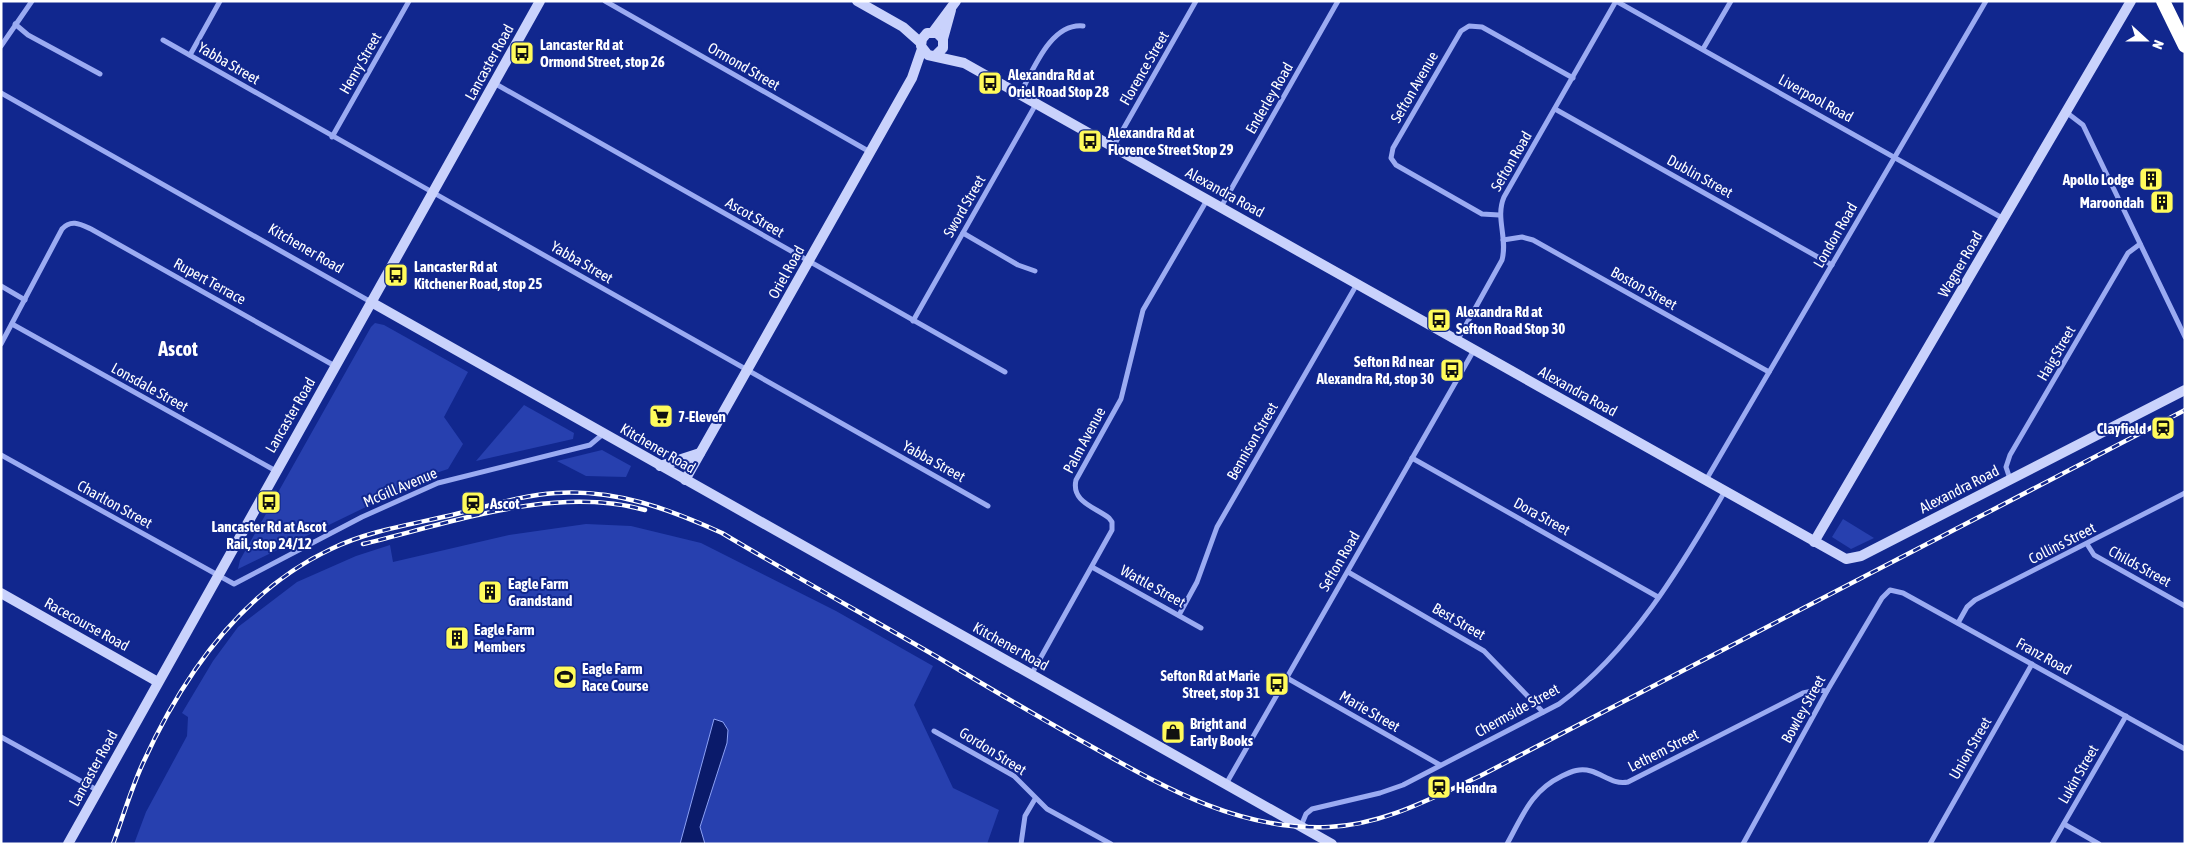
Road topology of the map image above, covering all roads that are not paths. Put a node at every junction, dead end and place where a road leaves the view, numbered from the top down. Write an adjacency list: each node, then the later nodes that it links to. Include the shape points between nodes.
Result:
1 (32, 1): 15 (street)
2 (220, 1): 25 (street)
3 (409, 1): 37 (street, Henry Street)
4 (540, 1): 31 (street, Lancaster Road)
5 (604, 1): 39 (street, Ormond Street)
6 (857, 1): 17 (street)
7 (1196, 1): 38 (street, Florence Street)
8 (1338, 1): 43 (street, Enderley Road)
9 (1616, 1): 24 (street, Liverpool Road); 30 (street, Sefton Road)
10 (1731, 1): 24 (street)
11 (1986, 1): 40 (street, London Road)
12 (2131, 1): 36 (street, Wagner Road)
13 (2163, 1): 23 (highway)
14 (954, 5): 18 (street); 20 (street)
15 (16, 24): 21 (street); 28 (street, via 28,35)
16 (1083, 26): 33 (street, via 1073,27 1053,38)
17 (903, 27): 18 (street); 22 (street)
18 (930, 33): 20 (street, Alexandra Road); 22 (street, Oriel Road)
19 (163, 40): 25 (street, Yabba Street)
20 (944, 42): 26 (street, Oriel Road, via 942,51); 27 (street, Alexandra Road)
21 (1, 46)
22 (921, 46): 26 (street, Alexandra Road); 29 (street, Oriel Road)
23 (2185, 46)
24 (1703, 49): 40 (street, Liverpool Road)
25 (190, 55): 37 (street, Yabba Street)
26 (934, 55): 27 (street, Alexandra Road); 29 (street, Oriel Road)
27 (964, 63): 33 (street, Alexandra Road)
28 (100, 74)
29 (912, 78): 39 (street, Oriel Road)
30 (1573, 78): 35 (street, Sefton Road); 44 (street, Sefton Avenue, via 1482,27 1469,26 1461,31 1393,148 1391,158 1396,165 1482,214)
31 (494, 83): 41 (street, Lancaster Road); 49 (street, Ascot Street)
32 (1, 93): 55 (street, Kitchener Road)
33 (1020, 94): 34 (street, Alexandra Road)
34 (1036, 103): 38 (street, Alexandra Road); 46 (street, Sword Street)
35 (1555, 109): 44 (street, Sefton Road, via 1504,196); 50 (street, Dublin Street)
36 (2066, 112): 45 (street, Wagner Road); 48 (street, via 2083,125)
37 (332, 137): 41 (street, Yabba Street)
38 (1113, 147): 42 (street, Alexandra Road)
39 (870, 152): 49 (street, Oriel Road)
40 (1895, 157): 45 (street, Liverpool Road); 50 (street, London Road)
41 (432, 192): 55 (street, Lancaster Road); 63 (street, Yabba Street)
42 (1207, 200): 43 (street, Alexandra Road); 81 (street, Palm Avenue, via 1143,310 1121,399 1076,480 1075,490 1079,498 1109,518 1112,524 1111,533)
43 (1221, 207): 52 (street, Alexandra Road)
44 (1499, 215): 47 (street, Sefton Road)
45 (2004, 219): 79 (street, Wagner Road)
46 (963, 233): 51 (street, via 1018,265); 56 (street, Sword Street)
47 (1503, 240): 59 (street, Sefton Road, via 1502,260); 65 (street, Boston Street, via 1522,237 1533,240)
48 (2140, 244): 58 (street); 75 (street, Haig Street, via 2128,253 2010,455 2006,467)
49 (809, 262): 56 (street, Ascot Street); 63 (street, Oriel Road)
50 (1832, 265): 65 (street, London Road)
51 (1035, 271)
52 (1357, 284): 59 (street, Alexandra Road); 88 (street, Bennison Street, via 1218,527 1197,582)
53 (1, 286): 54 (street)
54 (25, 300): 57 (street); 62 (street, Rupert Terrace, via 62,229 71,223 91,229)
55 (371, 302): 62 (street, Lancaster Road); 67 (street, Kitchener Road)
56 (913, 321): 64 (street, Ascot Street)
57 (12, 324): 60 (street); 72 (street, Lonsdale Street)
58 (2185, 337)
59 (1457, 341): 61 (street, Alexandra Road)
60 (1, 344)
61 (1474, 350): 70 (street, Sefton Road); 74 (street, Alexandra Road)
62 (335, 366): 72 (street, Lancaster Road)
63 (748, 370): 68 (street, Oriel Road); 78 (street, Yabba Street)
64 (1005, 372)
65 (1769, 372): 74 (street, London Road)
66 (2185, 390): 75 (street, Alexandra Road)
67 (604, 434): 71 (street, Kitchener Road); 83 (street, McGill Avenue, via 590,445 438,483 362,516 234,584)
68 (700, 453): 71 (street); 73 (street, Oriel Road)
69 (1, 455): 83 (street, Charlton Street)
70 (1412, 458): 82 (street, Sefton Road); 86 (street, Dora Street)
71 (660, 466): 73 (street, Kitchener Road)
72 (276, 471): 83 (street, Lancaster Road)
73 (685, 480): 92 (street, Kitchener Road)
74 (1706, 480): 76 (street, Alexandra Road)
75 (2010, 480): 79 (street, Alexandra Road, via 1855,559 1846,559)
76 (1725, 491): 79 (street, Alexandra Road); 86 (street, Chermside Street, via 1679,568)
77 (2185, 494): 80 (street, Collins Street)
78 (988, 506)
79 (1814, 542)
80 (2087, 544): 87 (street, Childs Street, via 2094,554); 89 (street, Collins Street, via 1970,604)
81 (1092, 567): 88 (street, Wattle Street); 92 (street, Palm Avenue)
82 (1348, 572): 93 (street, Sefton Road); 96 (street, Best Street, via 1484,651)
83 (217, 575): 94 (street, Lancaster Road)
84 (1890, 590): 89 (street, Franz Road, via 1903,592); 95 (street, Bowley Street)
85 (1, 593): 94 (street, Racecourse Road)
86 (1658, 596): 96 (street, Chermside Street, via 1595,673 1572,694)
87 (2185, 606)
88 (1179, 616): 90 (street, Wattle Street)
89 (1958, 623): 91 (street, Franz Road)
90 (1201, 628)
91 (2032, 664): 97 (street, Franz Road); 113 (street, Union Street)
92 (1031, 675): 102 (street, Kitchener Road)
93 (1287, 678): 101 (street, Marie Street); 102 (street, Sefton Road)
94 (158, 682): 103 (street, Lancaster Road)
95 (1827, 691): 111 (street, Lethem Street, via 1803,693 1628,782 1617,783 1596,772 1581,769 1563,775 1536,792); 112 (street, Bowley Street)
96 (1543, 712): 101 (street, Chermside Street)
97 (2126, 716): 100 (street, Franz Road); 105 (street, Lukin Street)
98 (934, 731): 104 (street, Gordon Street, via 1022,781)
99 (1, 737): 103 (street)
100 (2185, 749)
101 (1440, 765): 106 (street, Chermside Street, via 1392,789 1312,809)
102 (1226, 784): 106 (street, Kitchener Road)
103 (97, 790): 107 (street, Lancaster Road)
104 (1035, 798): 108 (street, via 1025,816); 109 (street, Gordon Street, via 1047,809)
105 (2064, 824): 114 (street, Lukin Street); 115 (street)
106 (1301, 826): 110 (street, Kitchener Road)
107 (68, 844)
108 (1021, 844)
109 (1111, 844)
110 (1332, 844)
111 (1507, 844)
112 (1743, 844)
113 (1930, 844)
114 (2052, 844)
115 (2099, 844)

